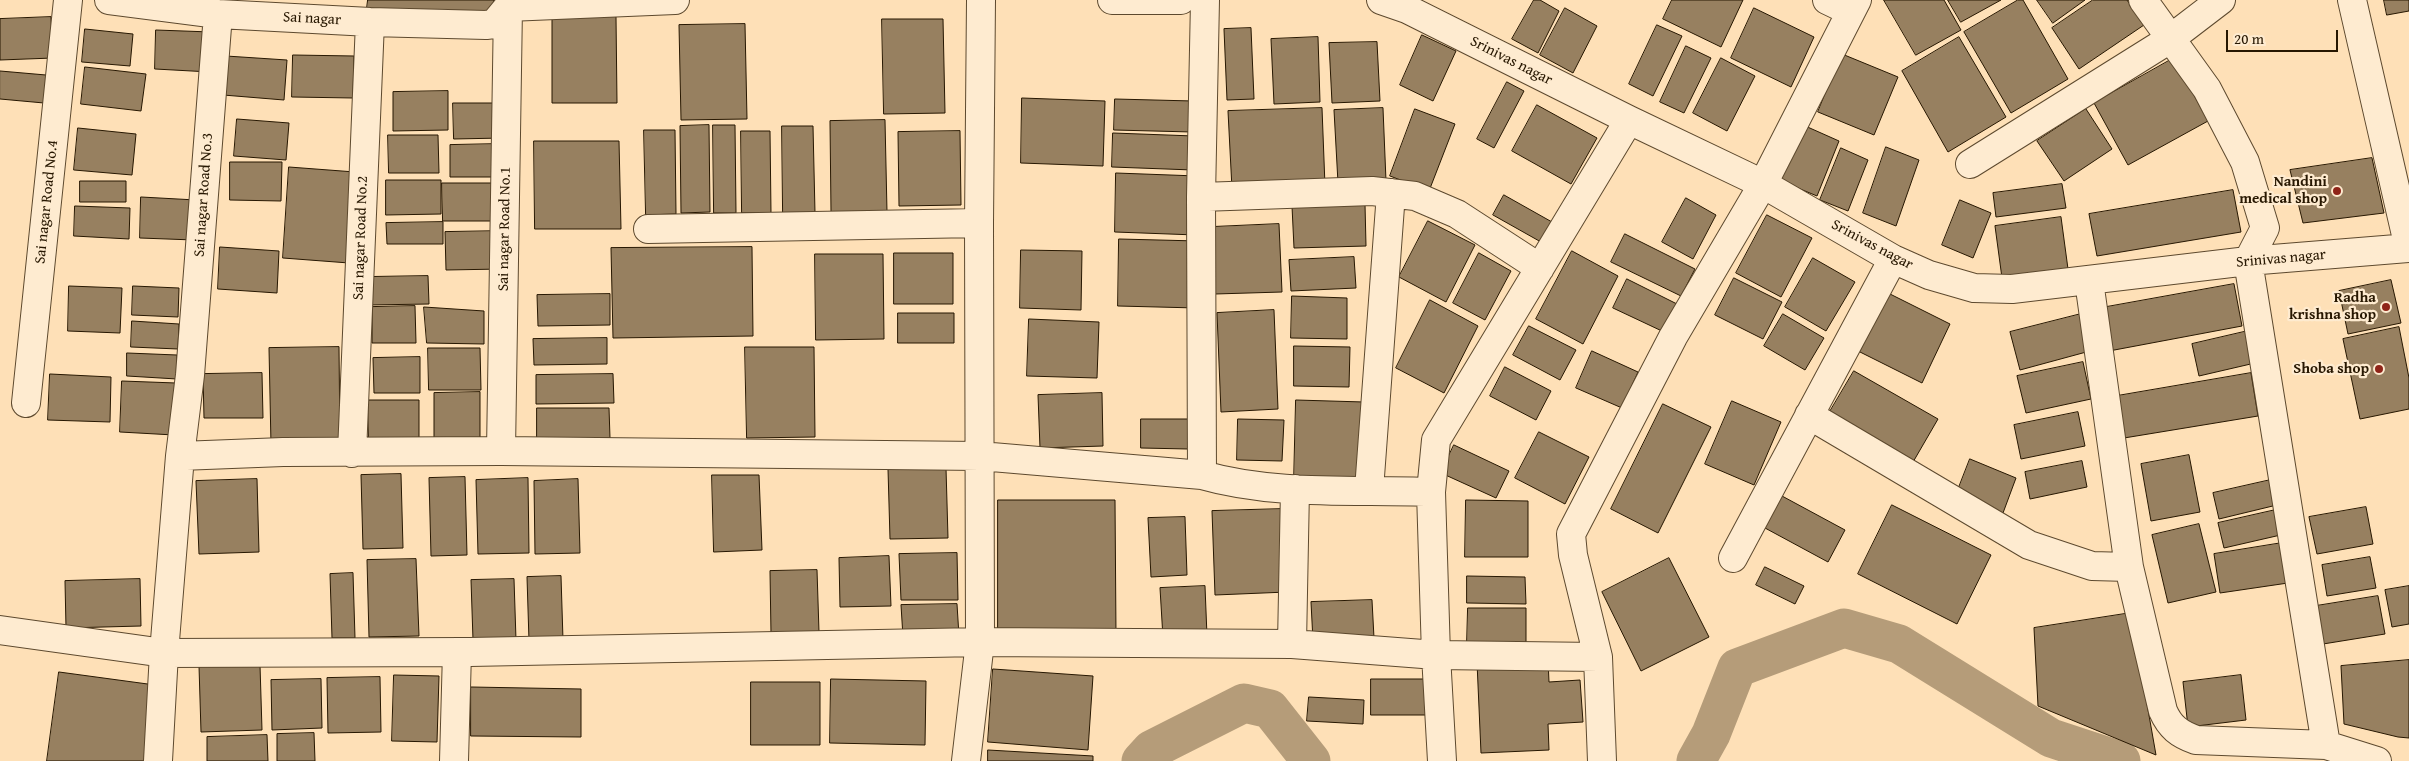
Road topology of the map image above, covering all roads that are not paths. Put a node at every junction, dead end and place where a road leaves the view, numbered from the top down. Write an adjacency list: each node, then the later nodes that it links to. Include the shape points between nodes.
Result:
1 (68, 0): 30 (street, Sai nagar Road No.4)
2 (109, 0): 15 (street, Sai nagar)
3 (675, 0): 14 (street)
4 (981, 0): 23 (street)
5 (1112, 0): 6 (street)
6 (1133, 0): 7 (street)
7 (1181, 0)
8 (1205, 0): 22 (street)
9 (1381, 0): 18 (street, Srinivas nagar, via 1407,9)
10 (2143, 0): 17 (street)
11 (2222, 0): 17 (street)
12 (2352, 0): 25 (street)
13 (1845, 4): 20 (street)
14 (508, 7): 16 (street, Sai nagar, via 494,24 486,26); 32 (street, Sai nagar Road No.1)
15 (218, 14): 16 (street, Sai nagar); 34 (street, Sai nagar Road No.3, via 190,375)
16 (370, 22): 33 (street, Sai nagar Road No.2)
17 (2170, 39): 19 (street); 27 (street, via 2207,88 2245,162 2265,228)
18 (1629, 120): 20 (street, Srinivas nagar); 28 (street)
19 (1970, 164)
20 (1763, 184): 26 (street, Srinivas nagar); 48 (street, via 1673,337 1571,534 1573,555)
21 (1391, 193): 22 (street); 28 (street, via 1415,196 1457,214); 38 (street)
22 (1201, 197): 36 (street)
23 (979, 222): 24 (street); 35 (street)
24 (648, 229)
25 (2409, 248): 27 (street, Srinivas nagar)
26 (1893, 259): 29 (street, Srinivas nagar, via 1929,275 1974,288 2012,290); 31 (street)
27 (2248, 261): 29 (street, Srinivas nagar); 49 (street)
28 (1540, 268): 39 (street, via 1436,440)
29 (2089, 281): 41 (street)
30 (26, 403)
31 (1809, 415): 40 (street); 41 (street, via 2029,545 2092,566)
32 (501, 451): 33 (street); 35 (street)
33 (352, 453): 34 (street)
34 (180, 456): 46 (street, Sai nagar Road No.3)
35 (980, 456): 36 (street); 43 (street)
36 (1202, 475): 37 (street, via 1229,483)
37 (1296, 489): 38 (street); 44 (street)
38 (1369, 490): 39 (street)
39 (1431, 492): 47 (street)
40 (1733, 558)
41 (2129, 567): 49 (street, via 2163,711 2169,724 2182,735 2196,740)
42 (0, 630): 46 (street)
43 (980, 642): 44 (street); 45 (street); 52 (street)
44 (1292, 644): 47 (street)
45 (457, 652): 46 (street); 51 (street)
46 (164, 653): 50 (street, Sai nagar Road No.3)
47 (1436, 655): 48 (street); 53 (street)
48 (1598, 657): 54 (street)
49 (2326, 744): 55 (street)
50 (158, 761)
51 (454, 761)
52 (966, 761)
53 (1442, 761)
54 (1602, 761)
55 (2377, 761)

